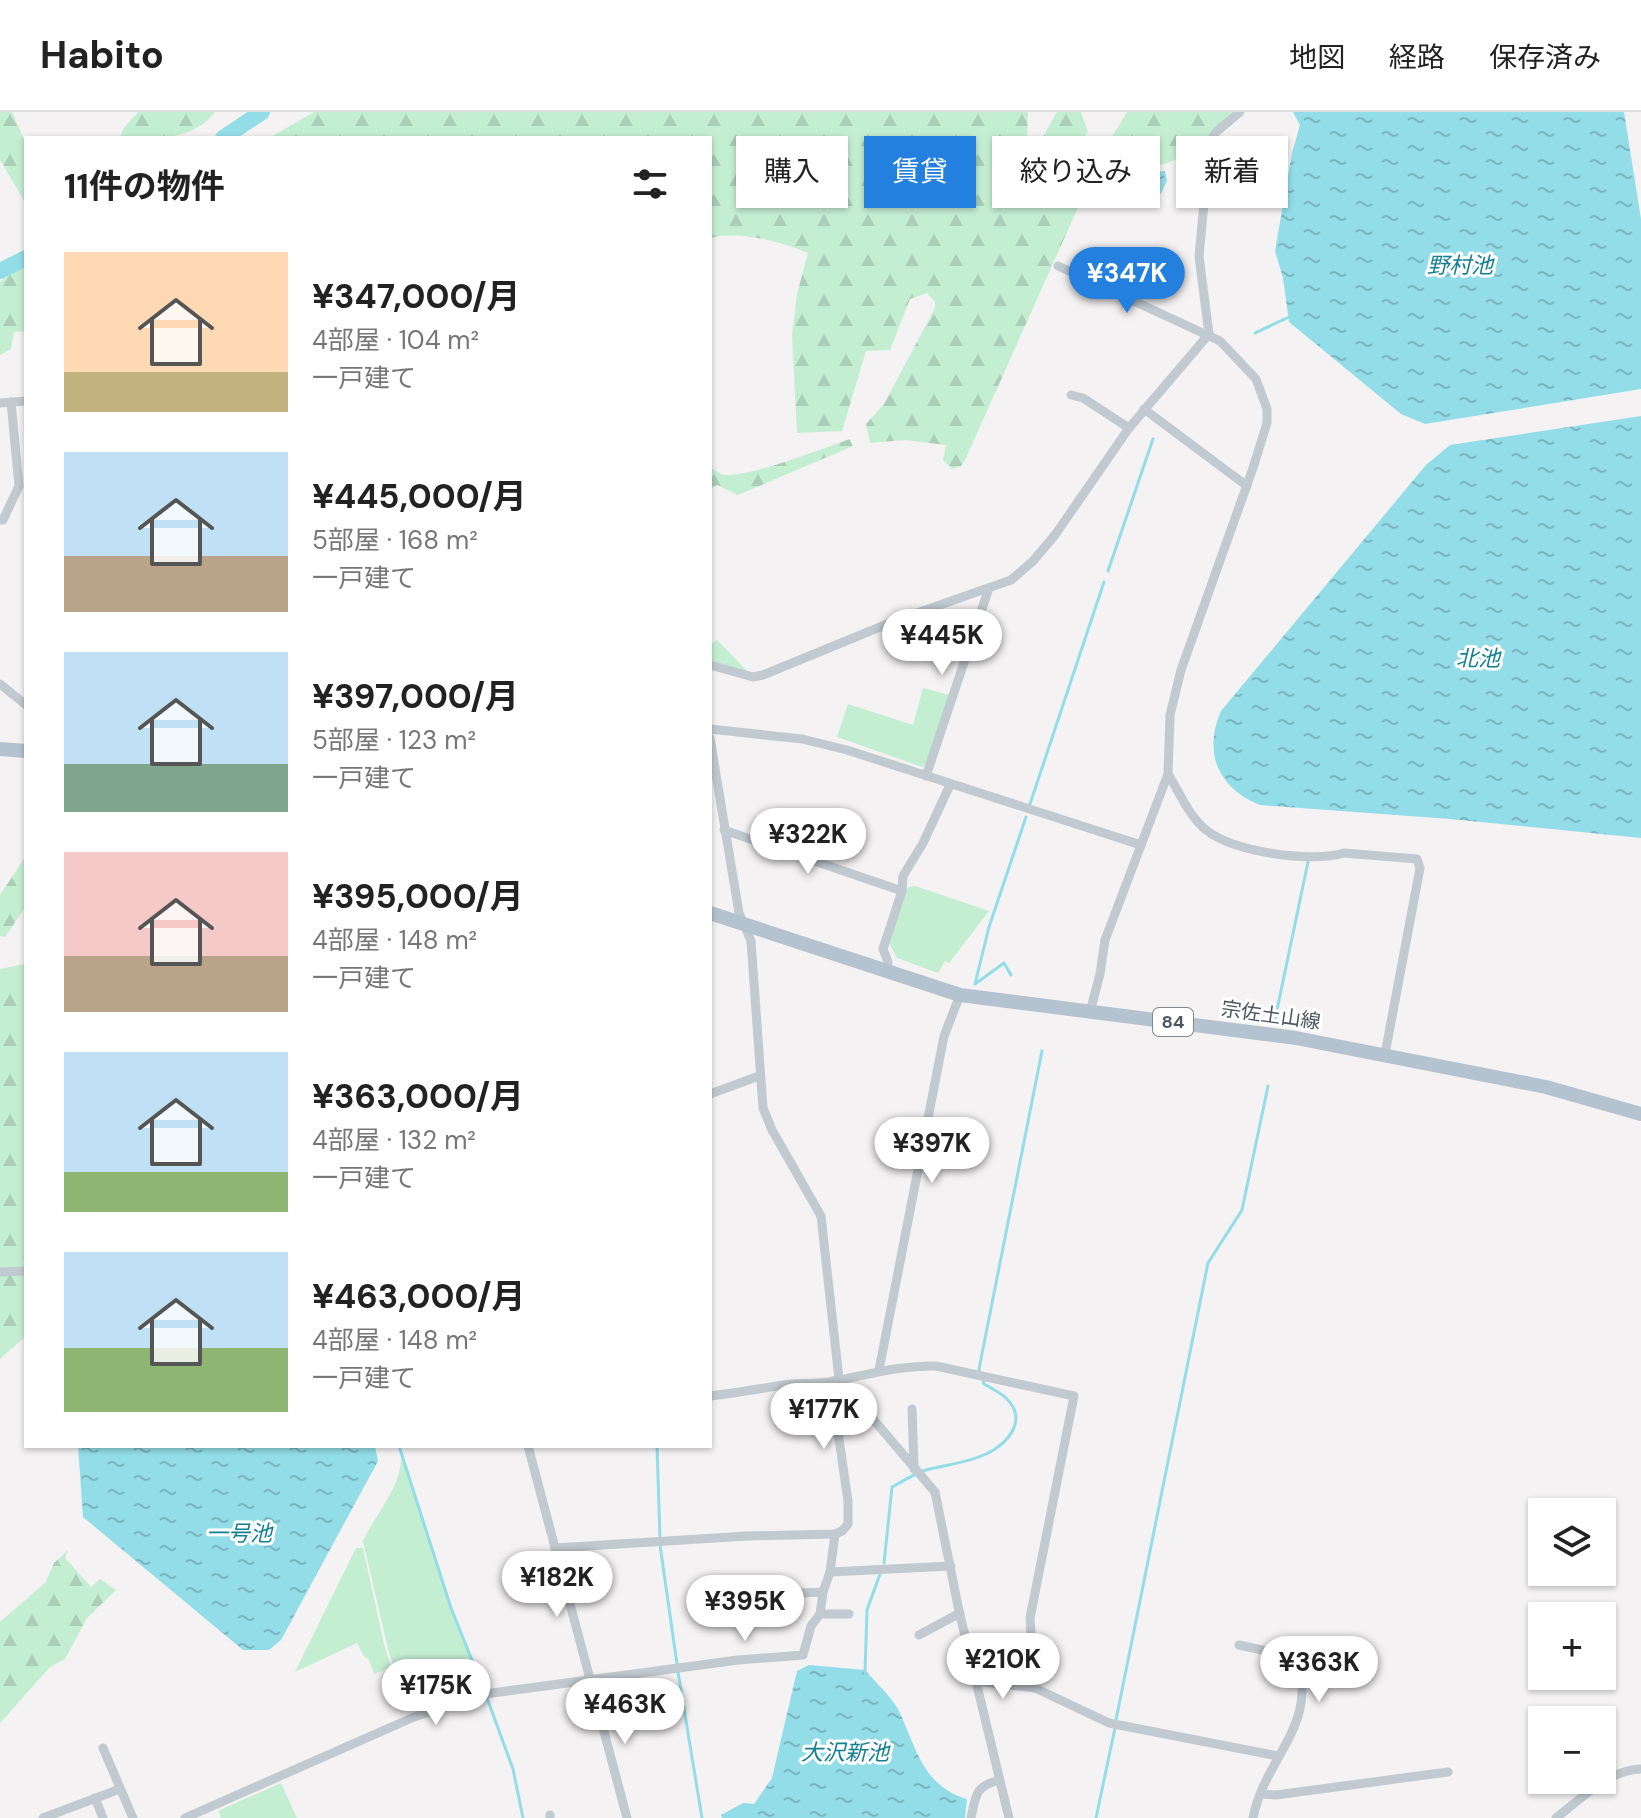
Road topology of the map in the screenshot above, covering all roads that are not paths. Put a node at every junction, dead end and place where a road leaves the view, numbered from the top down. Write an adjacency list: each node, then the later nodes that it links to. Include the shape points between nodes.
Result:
1 (1240, 112): 3 (street, via 1216,132 1200,160 1205,193 1199,256)
2 (1058, 266): 3 (street)
3 (1209, 334): 8 (street); 10 (street, via 1256,379 1267,409)
4 (1071, 395): 9 (street)
5 (24, 401): 6 (street)
6 (11, 402): 7 (street); 11 (street, via 19,486)
7 (0, 403)
8 (1144, 409): 9 (street); 10 (street)
9 (1129, 428): 12 (street, via 1033,561 1011,580)
10 (1247, 486): 20 (street, via 1172,701)
11 (0, 520)
12 (989, 588): 13 (street, via 763,675); 21 (street)
13 (712, 666)
14 (0, 684): 15 (street)
15 (24, 703)
16 (712, 729): 21 (street, via 802,739)
17 (0, 749): 18 (main road)
18 (24, 751)
19 (712, 751): 23 (street)
20 (1168, 774): 24 (street); 31 (street, via 1205,829 1251,850 1417,859 1420,868)
21 (926, 776): 22 (street)
22 (950, 785): 24 (street); 25 (street, via 903,876)
23 (724, 830): 25 (street); 27 (street, via 739,913)
24 (1141, 845): 30 (street, via 1105,940)
25 (902, 891): 28 (street, via 883,949)
26 (712, 914): 27 (main road, 宗佐土山線 / 84)
27 (746, 925): 28 (main road, 宗佐土山線 / 84); 32 (street)
28 (887, 972): 29 (main road, 宗佐土山線 / 84)
29 (960, 995): 30 (main road, 宗佐土山線 / 84); 37 (street, via 944,1036)
30 (1090, 1012): 31 (main road, 宗佐土山線 / 84)
31 (1385, 1054): 34 (main road, 宗佐土山線 / 84, via 1546,1087)
32 (759, 1076): 33 (street); 38 (street, via 767,1120 821,1216)
33 (712, 1093)
34 (1641, 1114)
35 (0, 1272): 36 (street)
36 (24, 1272)
37 (879, 1370): 38 (street); 56 (street, via 936,1366 1074,1396 1030,1618)
38 (836, 1380): 39 (street); 42 (street); 43 (street, via 834,1405 848,1524)
39 (712, 1396)
40 (912, 1409): 42 (street)
41 (529, 1448): 44 (street)
42 (914, 1469): 45 (street, via 935,1492)
43 (835, 1534): 44 (street); 46 (street)
44 (555, 1548): 54 (street)
45 (951, 1566): 46 (street); 49 (street)
46 (830, 1572): 47 (street)
47 (823, 1592): 48 (street); 50 (street)
48 (776, 1594)
49 (960, 1613): 52 (street); 55 (street)
50 (820, 1614): 51 (street); 54 (street, via 803,1655)
51 (849, 1614)
52 (919, 1635)
53 (1239, 1645): 58 (street, via 1295,1657 1303,1675 1301,1714)
54 (591, 1681): 68 (street, via 485,1694 414,1717); 69 (street)
55 (975, 1681): 56 (street); 61 (street)
56 (1035, 1688): 58 (street, via 1109,1723)
57 (103, 1748): 62 (street)
58 (1278, 1756): 63 (street)
59 (1641, 1769): 73 (street, via 1616,1775)
60 (1448, 1772): 63 (street)
61 (999, 1780): 70 (street, via 982,1785); 71 (street)
62 (120, 1789): 64 (street); 67 (street)
63 (1261, 1794): 72 (street)
64 (95, 1798): 65 (street); 66 (street)
65 (43, 1818)
66 (103, 1818)
67 (133, 1818)
68 (185, 1818)
69 (627, 1818)
70 (971, 1818)
71 (1009, 1818)
72 (1253, 1818)
73 (1556, 1818)

